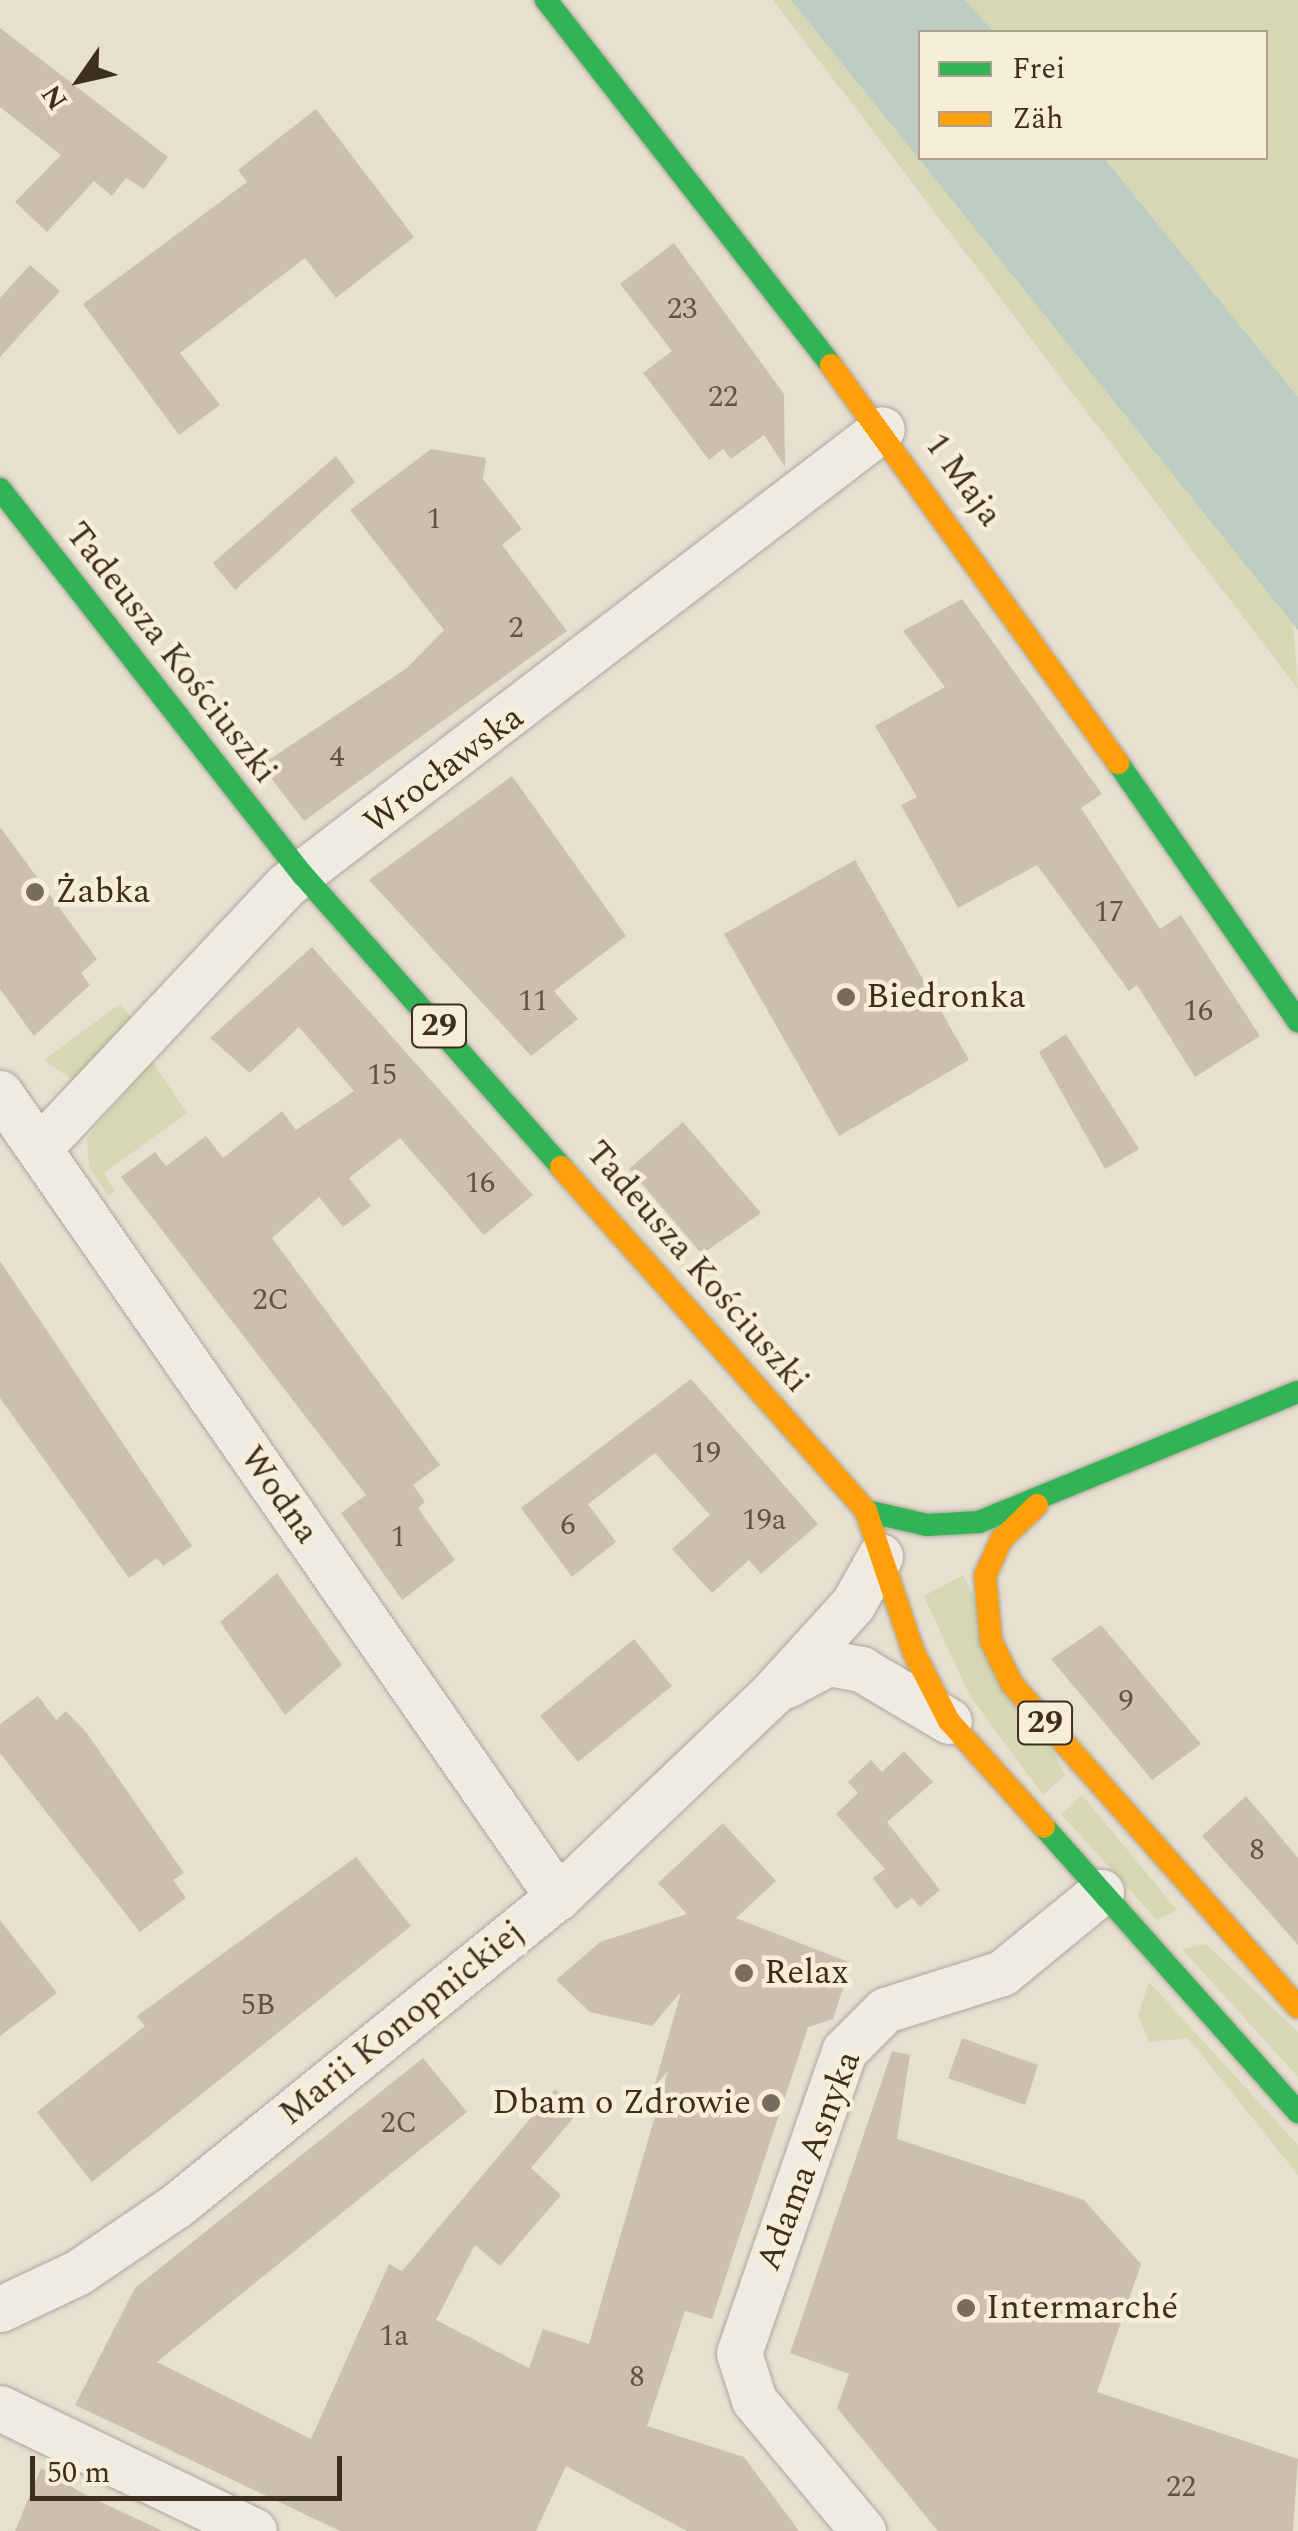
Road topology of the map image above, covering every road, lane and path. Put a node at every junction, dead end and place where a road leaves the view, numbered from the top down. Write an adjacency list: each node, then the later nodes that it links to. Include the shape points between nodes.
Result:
1 (546, 0): 2 (main road, 1 Maja)
2 (882, 429): 4 (street, Wrocławska); 5 (main road, 1 Maja)
3 (0, 489): 4 (main road, Tadeusza Kościuszki / 29)
4 (303, 875): 7 (street, Wrocławska); 10 (main road, Tadeusza Kościuszki / 29)
5 (1298, 1020)
6 (0, 1094): 7 (street, Wodna)
7 (40, 1146): 15 (street, Wodna)
8 (1298, 1392): 9 (main road)
9 (1037, 1505): 10 (main road, via 927,1525); 16 (main road, 29, via 1001,1540 985,1576 990,1641 1012,1684)
10 (866, 1511): 11 (main road, Tadeusza Kościuszki / 29)
11 (880, 1556): 12 (street, Marii Konopnickiej, via 853,1604); 13 (main road, Tadeusza Kościuszki / 29)
12 (772, 1694): 13 (street, Marii Konopnickiej, via 828,1663 903,1688); 15 (street, Marii Konopnickiej)
13 (950, 1721): 14 (main road, Tadeusza Kościuszki / 29)
14 (1101, 1892): 17 (main road, Tadeusza Kościuszki / 29); 21 (street, Adama Asnyka, via 1002,1973 884,2010 844,2051 739,2352 754,2400)
15 (558, 1896): 18 (street, Marii Konopnickiej, via 178,2205 76,2273)
16 (1298, 2006)
17 (1298, 2112)
18 (0, 2308)
19 (0, 2408): 20 (street)
20 (254, 2531)
21 (863, 2531)

